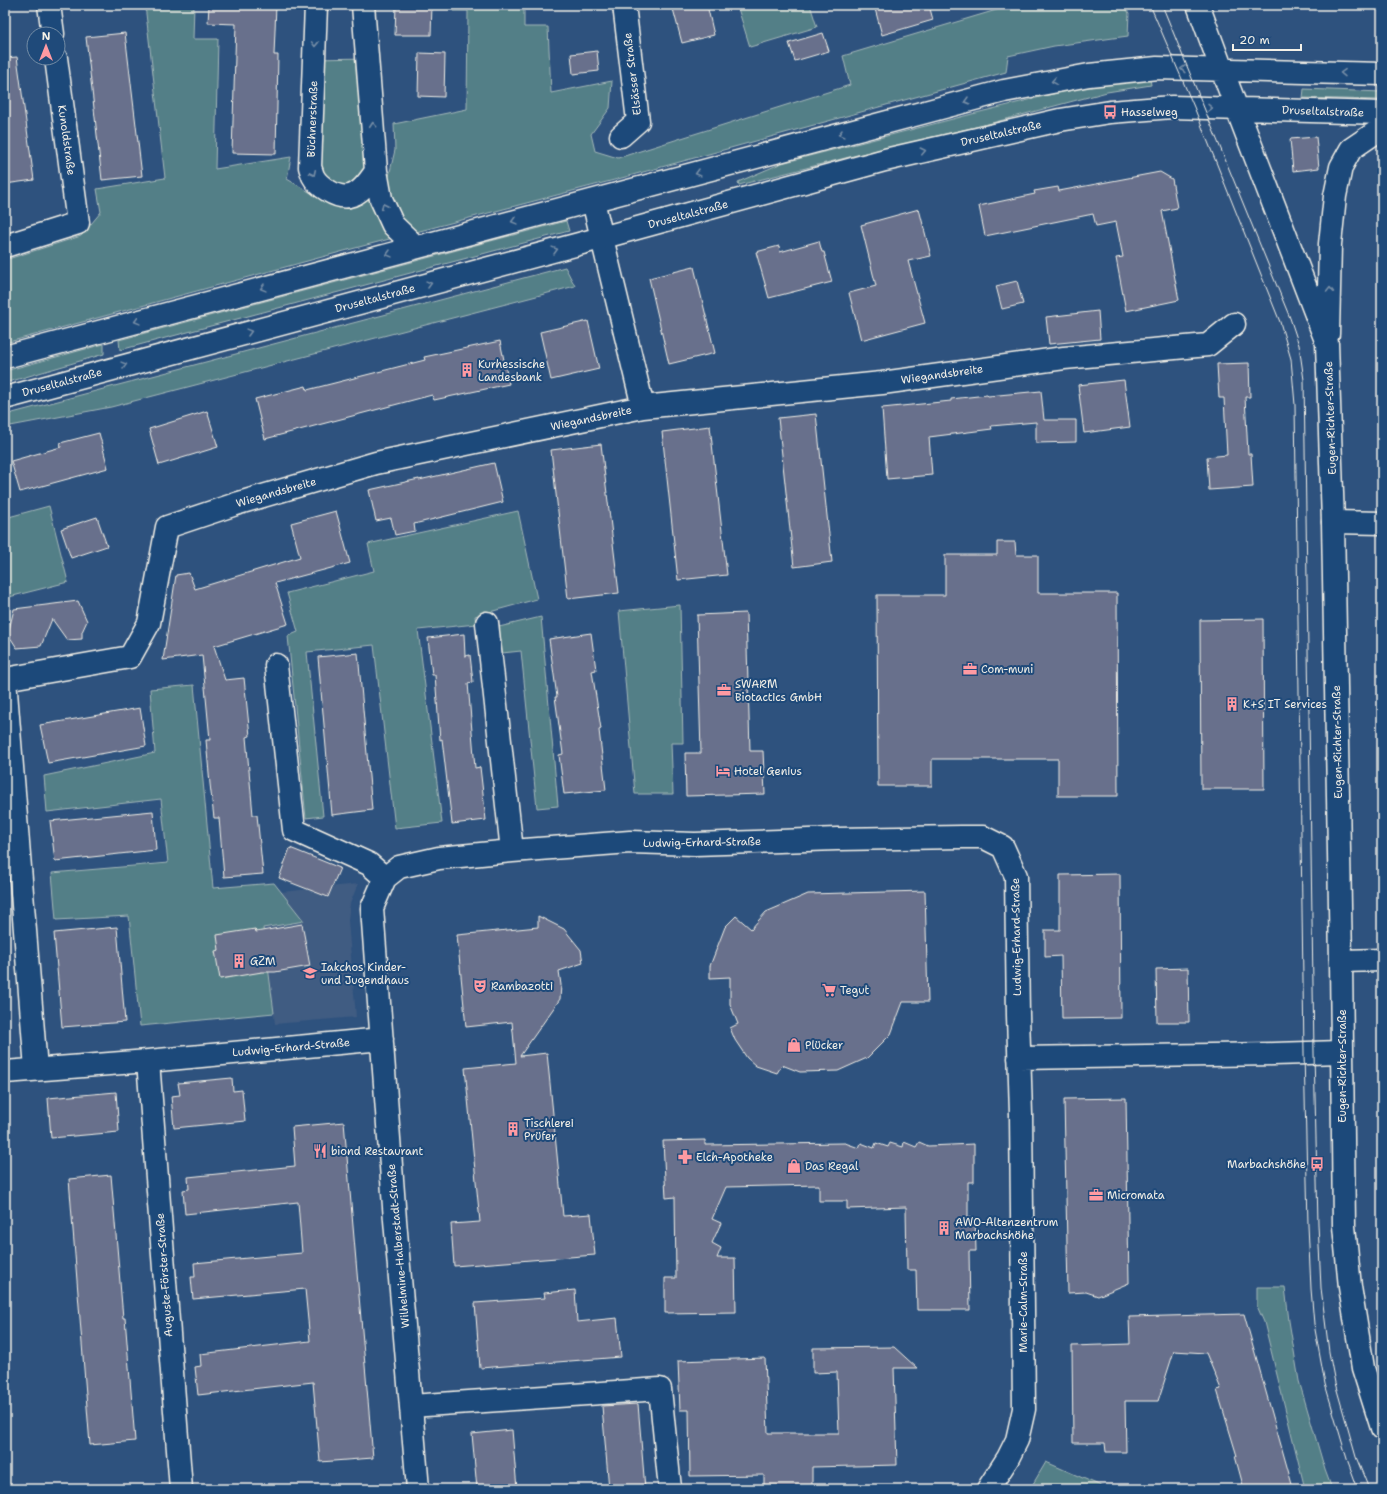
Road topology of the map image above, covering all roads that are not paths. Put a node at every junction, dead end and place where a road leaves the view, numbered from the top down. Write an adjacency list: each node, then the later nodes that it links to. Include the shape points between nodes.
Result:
1 (49, 5): 6 (street)
2 (316, 5): 14 (street, Büchnerstraße, one-way to 14, via 310,167 313,177 337,195 349,196 359,192)
3 (363, 5): 14 (street, one-way to 3)
4 (624, 5): 13 (street, Elsässer Straße, via 638,121)
5 (1198, 5): 8 (street)
6 (51, 26)
7 (57, 66): 17 (street, Kunoldstraße, via 78,223)
8 (1222, 70): 9 (street, one-way to 8); 10 (street, Eugen-Richter-Straße); 15 (street, one-way to 15, via 1157,68 1089,75 1004,90)
9 (1382, 74)
10 (1236, 108): 11 (street, Druseltalstraße); 16 (street, Druseltalstraße, one-way to 10, via 885,160 1060,120 1172,106); 20 (street, Eugen-Richter-Straße)
11 (1382, 113)
12 (1382, 128): 20 (street, one-way to 12, via 1330,244 1341,167 1351,149)
13 (621, 136)
14 (376, 171): 18 (street, one-way to 14, via 393,225 381,199)
15 (593, 201): 16 (street, Wiegandsbreite); 18 (street, one-way to 18)
16 (602, 238): 22 (street, Druseltalstraße, one-way to 16); 23 (street, Wiegandsbreite)
17 (5, 246)
18 (416, 247): 21 (street, one-way to 21)
19 (1234, 324): 23 (street, Wiegandsbreite, via 1208,345 1064,358 882,383)
20 (1327, 343): 24 (street, Eugen-Richter-Straße)
21 (5, 357)
22 (5, 398)
23 (643, 407): 28 (street, Wiegandsbreite, via 376,463 167,527 149,623 130,657)
24 (1334, 522): 25 (street); 32 (street, Eugen-Richter-Straße)
25 (1382, 522)
26 (487, 623): 29 (street)
27 (276, 665): 30 (street, via 294,830 369,864)
28 (5, 679): 37 (street)
29 (512, 851): 30 (street, Ludwig-Erhard-Straße, via 439,858 399,867); 35 (street, Ludwig-Erhard-Straße, via 630,842 695,844 982,837 1003,847 1016,876)
30 (385, 878): 33 (street, via 372,908)
31 (1382, 960): 32 (street)
32 (1341, 961): 34 (street, Eugen-Richter-Straße)
33 (382, 1038): 36 (street, Ludwig-Erhard-Straße); 39 (street, Wilhelmine-Halberstadt-Straße)
34 (1341, 1052): 35 (street); 40 (street, Eugen-Richter-Straße, via 1344,1226 1350,1287 1363,1368)
35 (1019, 1058): 44 (street, Marie-Calm-Straße, via 1024,1409 1017,1440)
36 (148, 1061): 37 (street, Ludwig-Erhard-Straße); 41 (street, Auguste-Förster-Straße)
37 (36, 1069): 38 (street, Ludwig-Erhard-Straße)
38 (5, 1072)
39 (411, 1406): 42 (street, Wilhelmine-Halberstadt-Straße); 43 (street, via 660,1389)
40 (1382, 1428)
41 (181, 1489)
42 (418, 1489)
43 (670, 1489)
44 (988, 1489)

